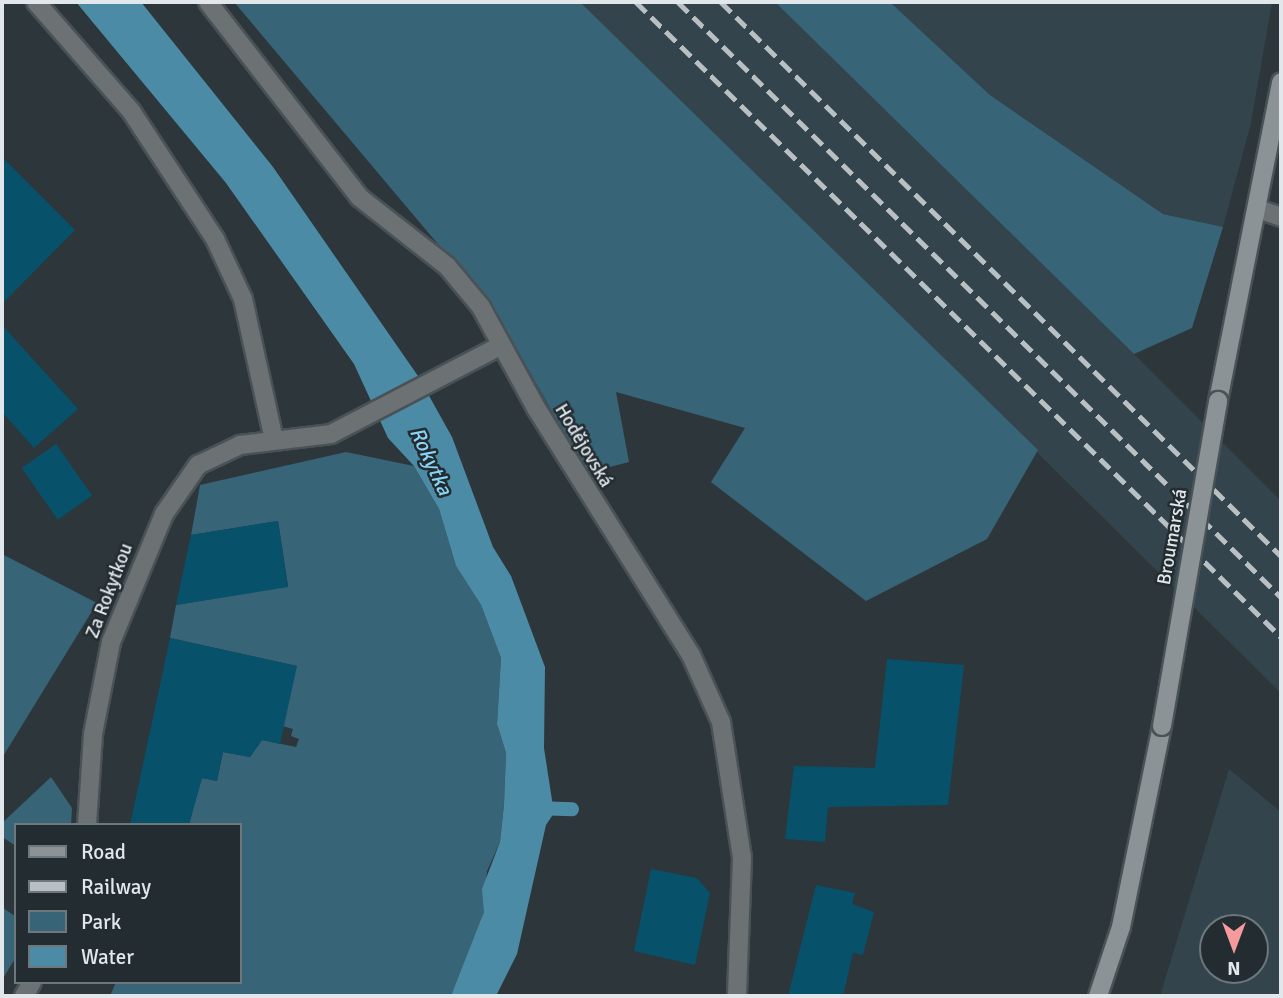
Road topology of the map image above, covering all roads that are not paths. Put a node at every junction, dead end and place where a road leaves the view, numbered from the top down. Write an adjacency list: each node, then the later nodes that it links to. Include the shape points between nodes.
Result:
1 (36, 2): 7 (street, via 131,111 215,239 243,299)
2 (208, 2): 6 (street, Hodějovská, via 359,197 447,266 481,307)
3 (1281, 82): 4 (street, Broumarská)
4 (1258, 209): 5 (street); 10 (street, Broumarská, bridge, via 1121,928)
5 (1281, 217)
6 (500, 346): 7 (street, Za Rokytkou, via 362,419 307,440); 9 (street, Hodějovská, via 691,655 721,722 741,858)
7 (274, 440): 8 (street, Za Rokytkou, via 240,445 198,465 164,514 111,642 93,734)
8 (87, 823)
9 (737, 996)
10 (1098, 996)

